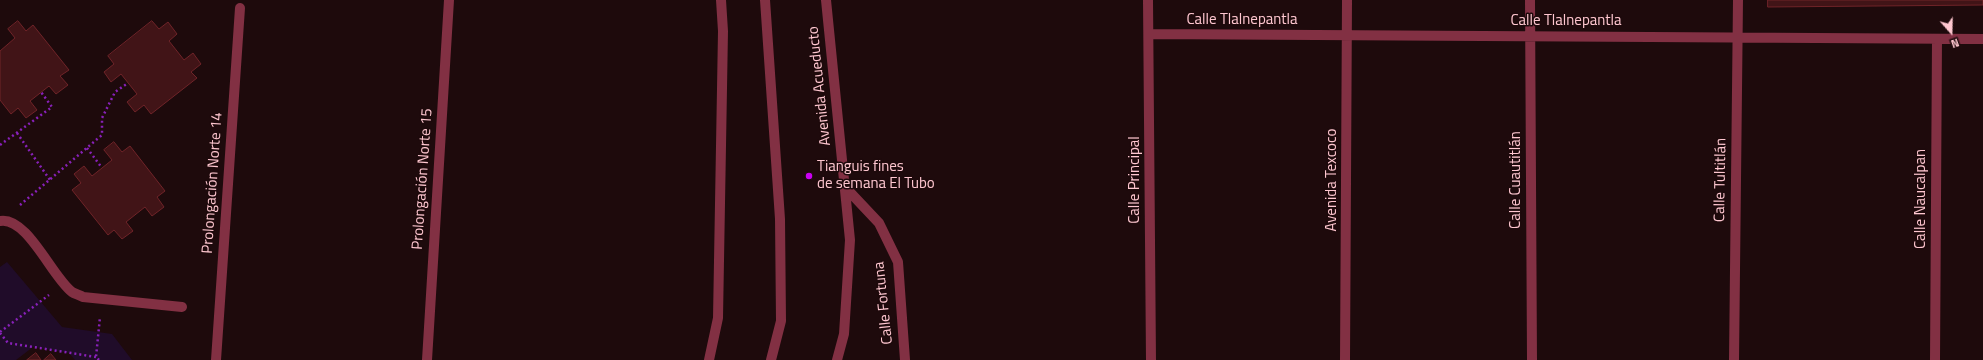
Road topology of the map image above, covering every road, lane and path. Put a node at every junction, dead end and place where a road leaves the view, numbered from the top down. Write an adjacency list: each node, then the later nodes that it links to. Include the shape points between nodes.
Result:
1 (449, 0): 33 (street, Prolongación Norte 15)
2 (721, 0): 34 (street, via 723,32 718,318)
3 (765, 0): 35 (street, via 780,219 781,321)
4 (826, 0): 23 (street, Avenida Acueducto)
5 (1148, 0): 10 (street, Calle Principal)
6 (1347, 0): 11 (street, Avenida Texcoco)
7 (1530, 0): 12 (street, Calle Cuautitlán)
8 (1738, 0): 13 (street, Calle Tultitlán)
9 (240, 8): 32 (street, Prolongación Norte 14)
10 (1149, 34): 11 (street, Calle Tlalnepantla); 38 (street, Calle Principal)
11 (1348, 35): 12 (street, Calle Tlalnepantla); 39 (street, Avenida Texcoco)
12 (1530, 36): 13 (street, Calle Tlalnepantla); 40 (street, Calle Cuautitlán)
13 (1738, 38): 14 (street, Calle Tlalnepantla); 41 (street, Calle Tultitlán)
14 (1937, 39): 15 (street, Calle Tlalnepantla); 42 (street, Calle Naucalpan)
15 (1983, 39)
16 (128, 83): 20 (path, via 115,92 102,118 102,135)
17 (41, 92): 18 (path, via 52,107)
18 (17, 133): 19 (path); 22 (path)
19 (0, 145)
20 (87, 148): 21 (path); 22 (path)
21 (102, 168)
22 (50, 180): 24 (path)
23 (846, 188): 36 (street, Avenida Acueducto, via 850,240 844,334); 37 (street, Calle Fortuna, via 879,223 898,262)
24 (1, 221): 25 (street, via 9,221 23,230)
25 (64, 283): 26 (street, via 72,292 83,297); 28 (path)
26 (101, 298): 27 (street); 29 (path)
27 (182, 307)
28 (0, 333): 29 (path, via 8,343)
29 (96, 357): 30 (path); 31 (path)
30 (92, 360)
31 (99, 360)
32 (216, 360)
33 (427, 360)
34 (709, 360)
35 (771, 360)
36 (837, 360)
37 (905, 360)
38 (1151, 360)
39 (1345, 360)
40 (1532, 360)
41 (1734, 360)
42 (1935, 360)

